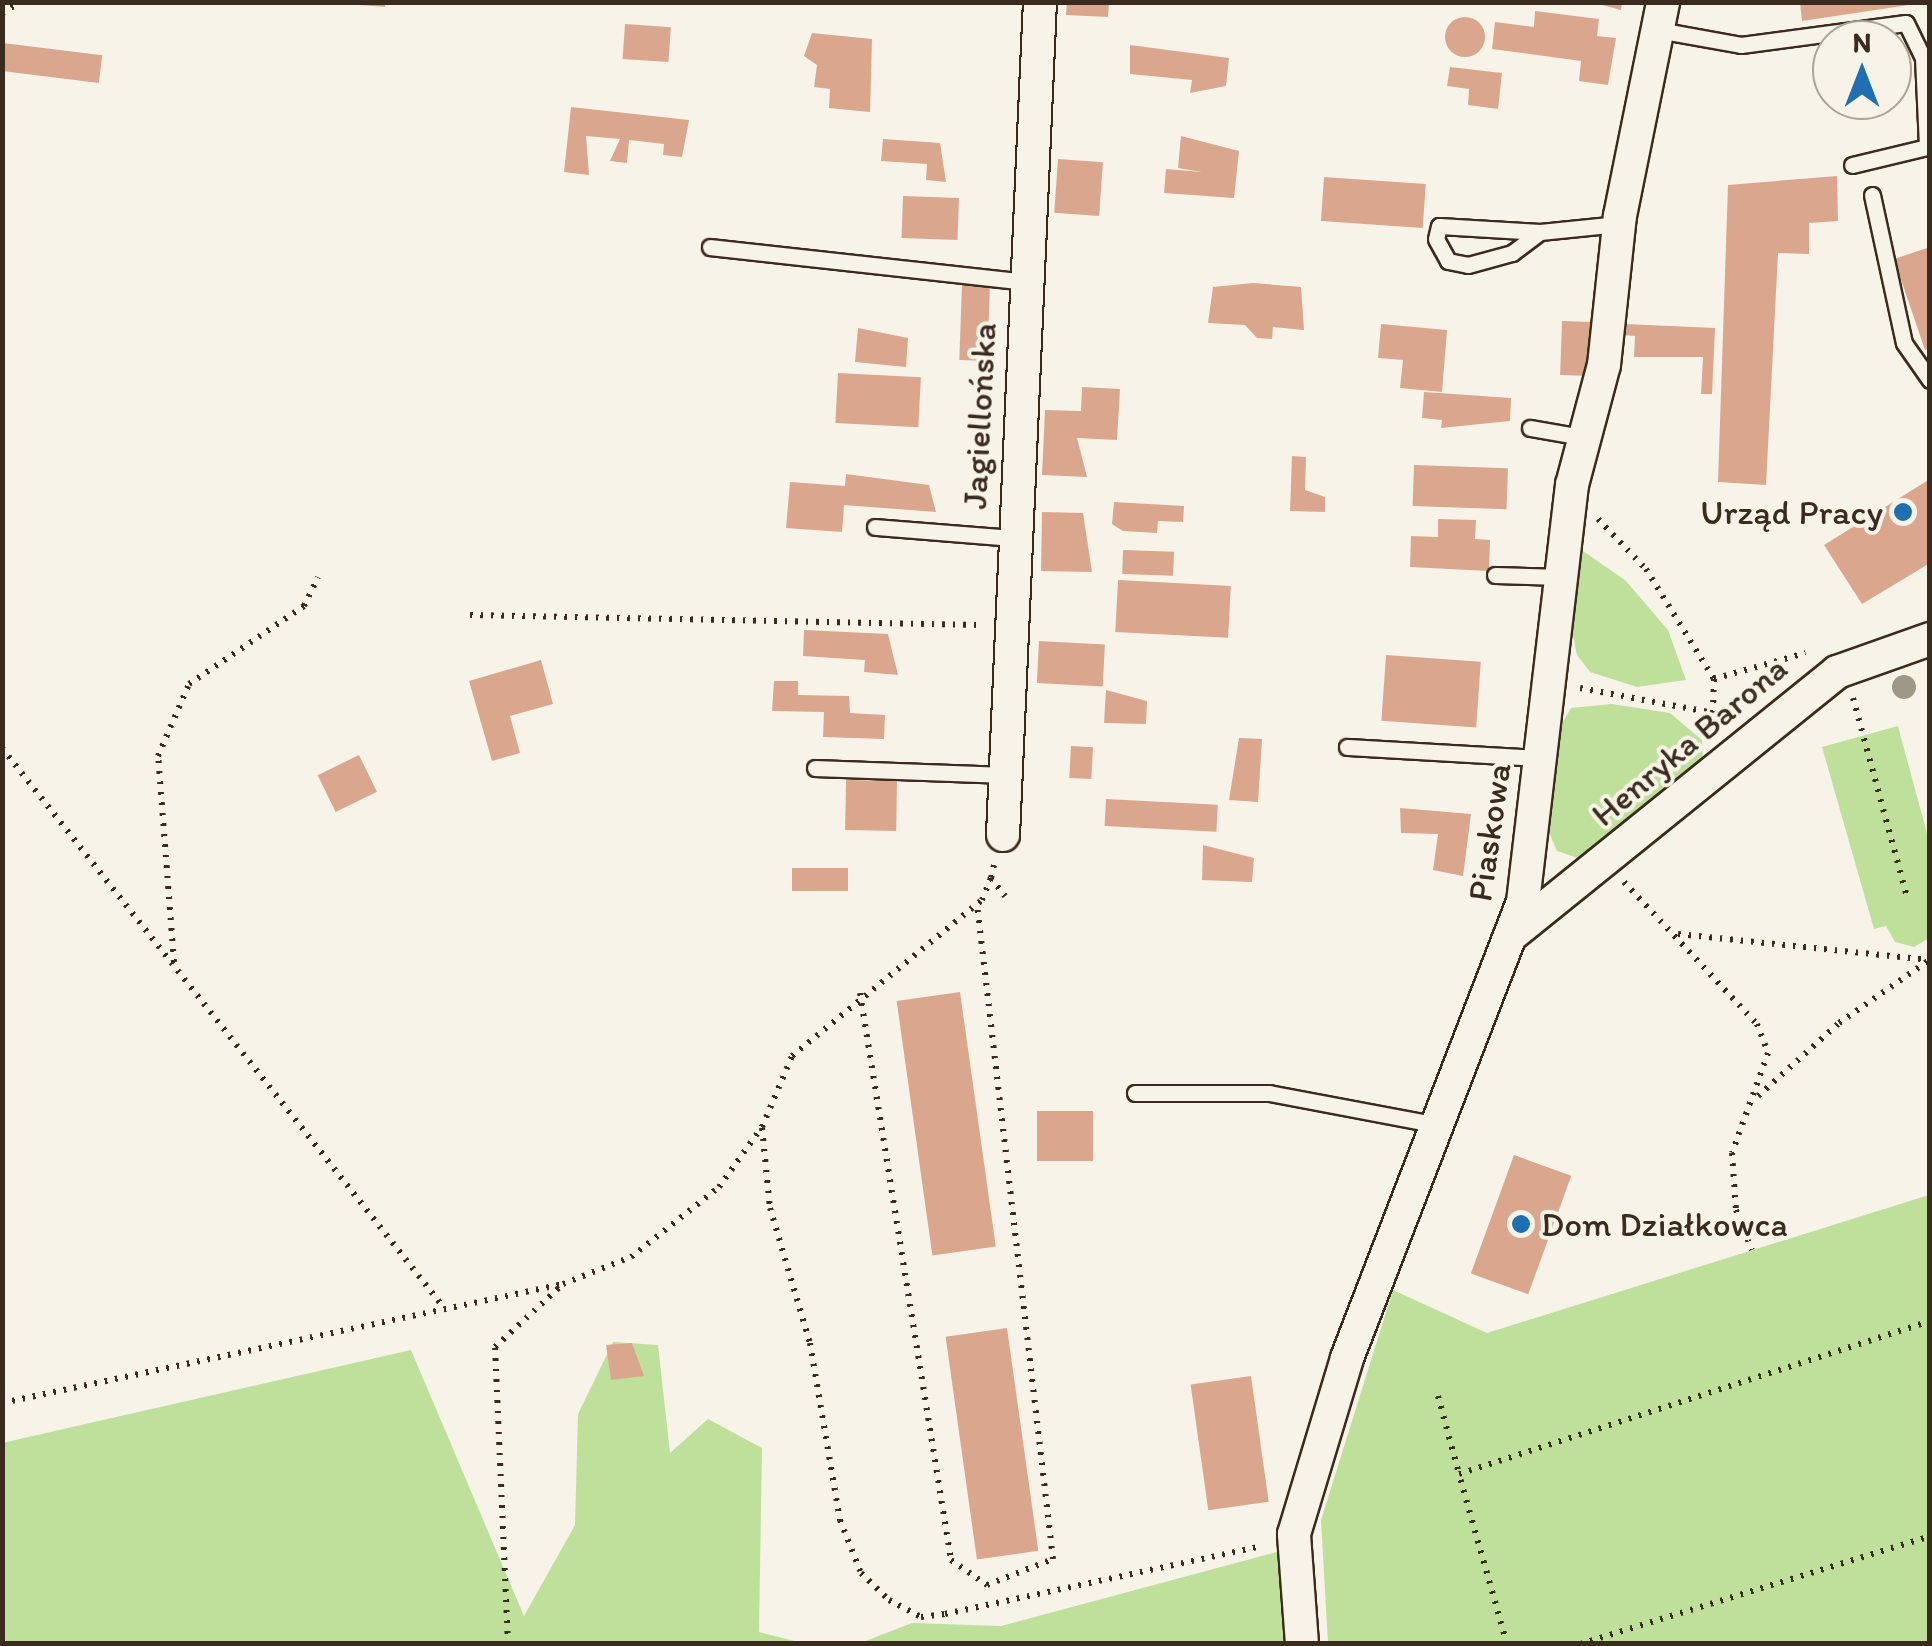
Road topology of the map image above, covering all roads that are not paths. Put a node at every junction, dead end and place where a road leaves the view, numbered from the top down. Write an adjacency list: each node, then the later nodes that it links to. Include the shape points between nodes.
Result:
1 (1040, 2): 8 (street, Jagiellońska)
2 (1660, 16): 3 (lane, via 1740,45 1906,23 1923,58 1927,148); 5 (street, Piaskowa)
3 (1852, 165)
4 (1872, 195): 9 (lane, via 1904,344)
5 (1619, 224): 6 (lane); 11 (street, Piaskowa, via 1604,365)
6 (1540, 232): 6 (lane, via 1438,226 1436,239 1448,261 1468,265 1512,253)
7 (710, 246): 8 (lane)
8 (1026, 282): 13 (street, Jagiellońska)
9 (1930, 380)
10 (1530, 428): 11 (lane)
11 (1582, 437): 15 (street, Piaskowa)
12 (875, 527): 13 (lane)
13 (1012, 538): 20 (street, Jagiellońska)
14 (1495, 575): 15 (lane)
15 (1561, 577): 18 (street, Piaskowa)
16 (1930, 639): 22 (street, Henryka Barona, via 1769,725)
17 (1347, 748): 18 (lane)
18 (1540, 758): 22 (street, Piaskowa)
19 (815, 768): 20 (lane)
20 (1009, 775): 21 (street, Jagiellońska)
21 (1003, 835)
22 (1515, 932): 24 (street, Piaskowa)
23 (1135, 1092): 24 (lane, via 1269,1092)
24 (1438, 1125): 25 (street, Piaskowa, via 1346,1358 1294,1534)
25 (1302, 1644)

